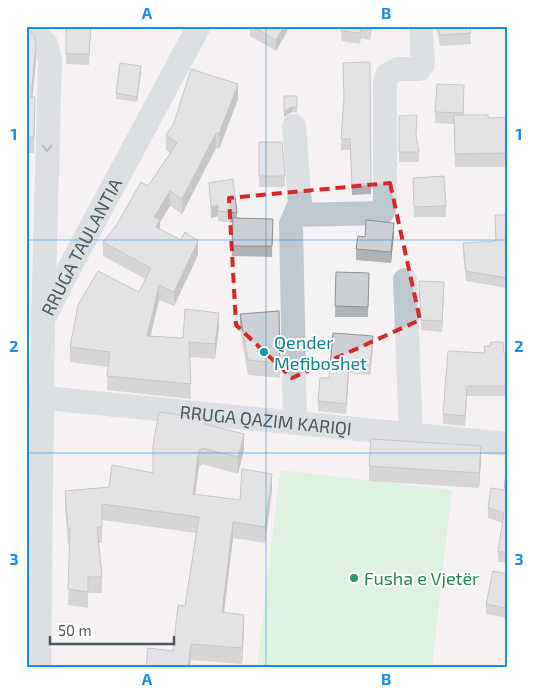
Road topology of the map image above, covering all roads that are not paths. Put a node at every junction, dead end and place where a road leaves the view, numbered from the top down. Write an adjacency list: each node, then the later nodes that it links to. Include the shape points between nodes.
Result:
1 (199, 26): 7 (street, RRUGA TAULANTIA)
2 (421, 26): 5 (street, via 423,64 419,70 398,69 387,75 385,207 382,212)
3 (30, 27): 7 (street, one-way to 7, via 46,44 50,61)
4 (294, 126): 5 (street, via 300,204)
5 (295, 215): 9 (street, via 291,224)
6 (405, 280): 10 (street)
7 (43, 320): 8 (street, RRUGA TAULANTIA)
8 (34, 396): 9 (street, RRUGA QAZIM KARIQI); 12 (street, RRUGA TAULANTIA)
9 (295, 423): 10 (street, RRUGA QAZIM KARIQI)
10 (411, 435): 11 (street, RRUGA QAZIM KARIQI)
11 (507, 444)
12 (39, 667)

